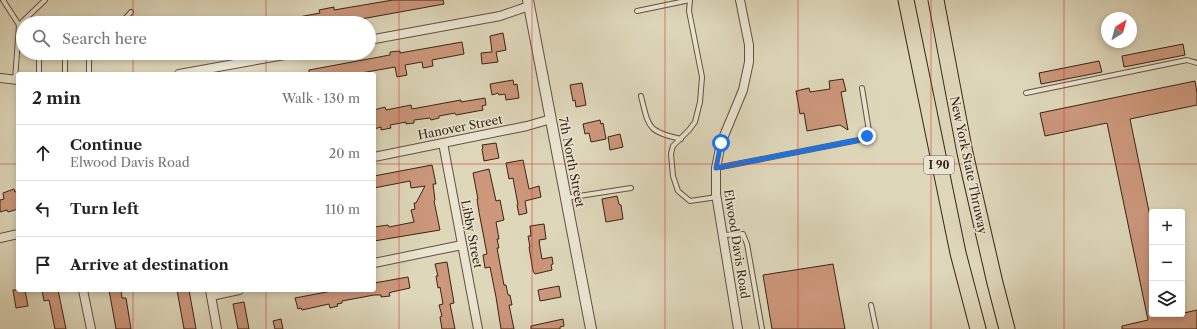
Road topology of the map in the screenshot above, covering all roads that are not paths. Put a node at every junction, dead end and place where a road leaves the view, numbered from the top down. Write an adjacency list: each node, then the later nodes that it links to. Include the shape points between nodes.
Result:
1 (3, 0): 12 (lane)
2 (45, 0): 10 (lane)
3 (690, 0): 8 (lane); 31 (lane, via 689,11 702,83 695,122)
4 (740, 0): 34 (street, Elwood Davis Road, via 750,45 749,62 743,90 721,143)
5 (906, 0): 53 (highway, I 90, via 958,253)
6 (936, 0): 54 (highway, New York State Thruway / I 90, via 965,153)
7 (529, 3): 13 (street, via 500,16); 30 (street, 7th North Street)
8 (637, 10)
9 (131, 12): 11 (lane)
10 (28, 16)
11 (127, 16)
12 (16, 20)
13 (376, 39)
14 (18, 60): 20 (lane)
15 (39, 60): 21 (lane)
16 (65, 60): 22 (lane)
17 (89, 60): 23 (lane)
18 (258, 60): 24 (street)
19 (1197, 63): 28 (lane, via 1187,60)
20 (17, 72)
21 (39, 72)
22 (65, 72)
23 (89, 72)
24 (194, 72)
25 (0, 78): 26 (street)
26 (16, 80)
27 (862, 88): 34 (lane, via 869,131 864,139)
28 (1026, 93)
29 (641, 96): 31 (lane, via 647,118 654,131)
30 (551, 119): 32 (street, Hanover Street); 37 (street, 7th North Street)
31 (681, 139): 36 (lane, via 673,146 672,154 673,176 678,191 690,201)
32 (443, 143): 33 (street, Hanover Street); 41 (street, Libby Street)
33 (376, 157)
34 (716, 168): 36 (street, Elwood Davis Road)
35 (631, 188): 37 (lane)
36 (716, 197): 39 (street, Elwood Davis Road)
37 (566, 198): 49 (street, 7th North Street)
38 (16, 234): 40 (street)
39 (723, 235): 50 (street, Elwood Davis Road); 51 (lane, via 743,234)
40 (0, 238)
41 (462, 245): 42 (street); 48 (street, Libby Street)
42 (376, 263)
43 (83, 292): 46 (street)
44 (211, 293): 47 (street)
45 (871, 305): 52 (lane)
46 (91, 329)
47 (217, 329)
48 (478, 329)
49 (591, 329)
50 (738, 329)
51 (762, 329)
52 (876, 329)
53 (978, 329)
54 (1008, 329)

